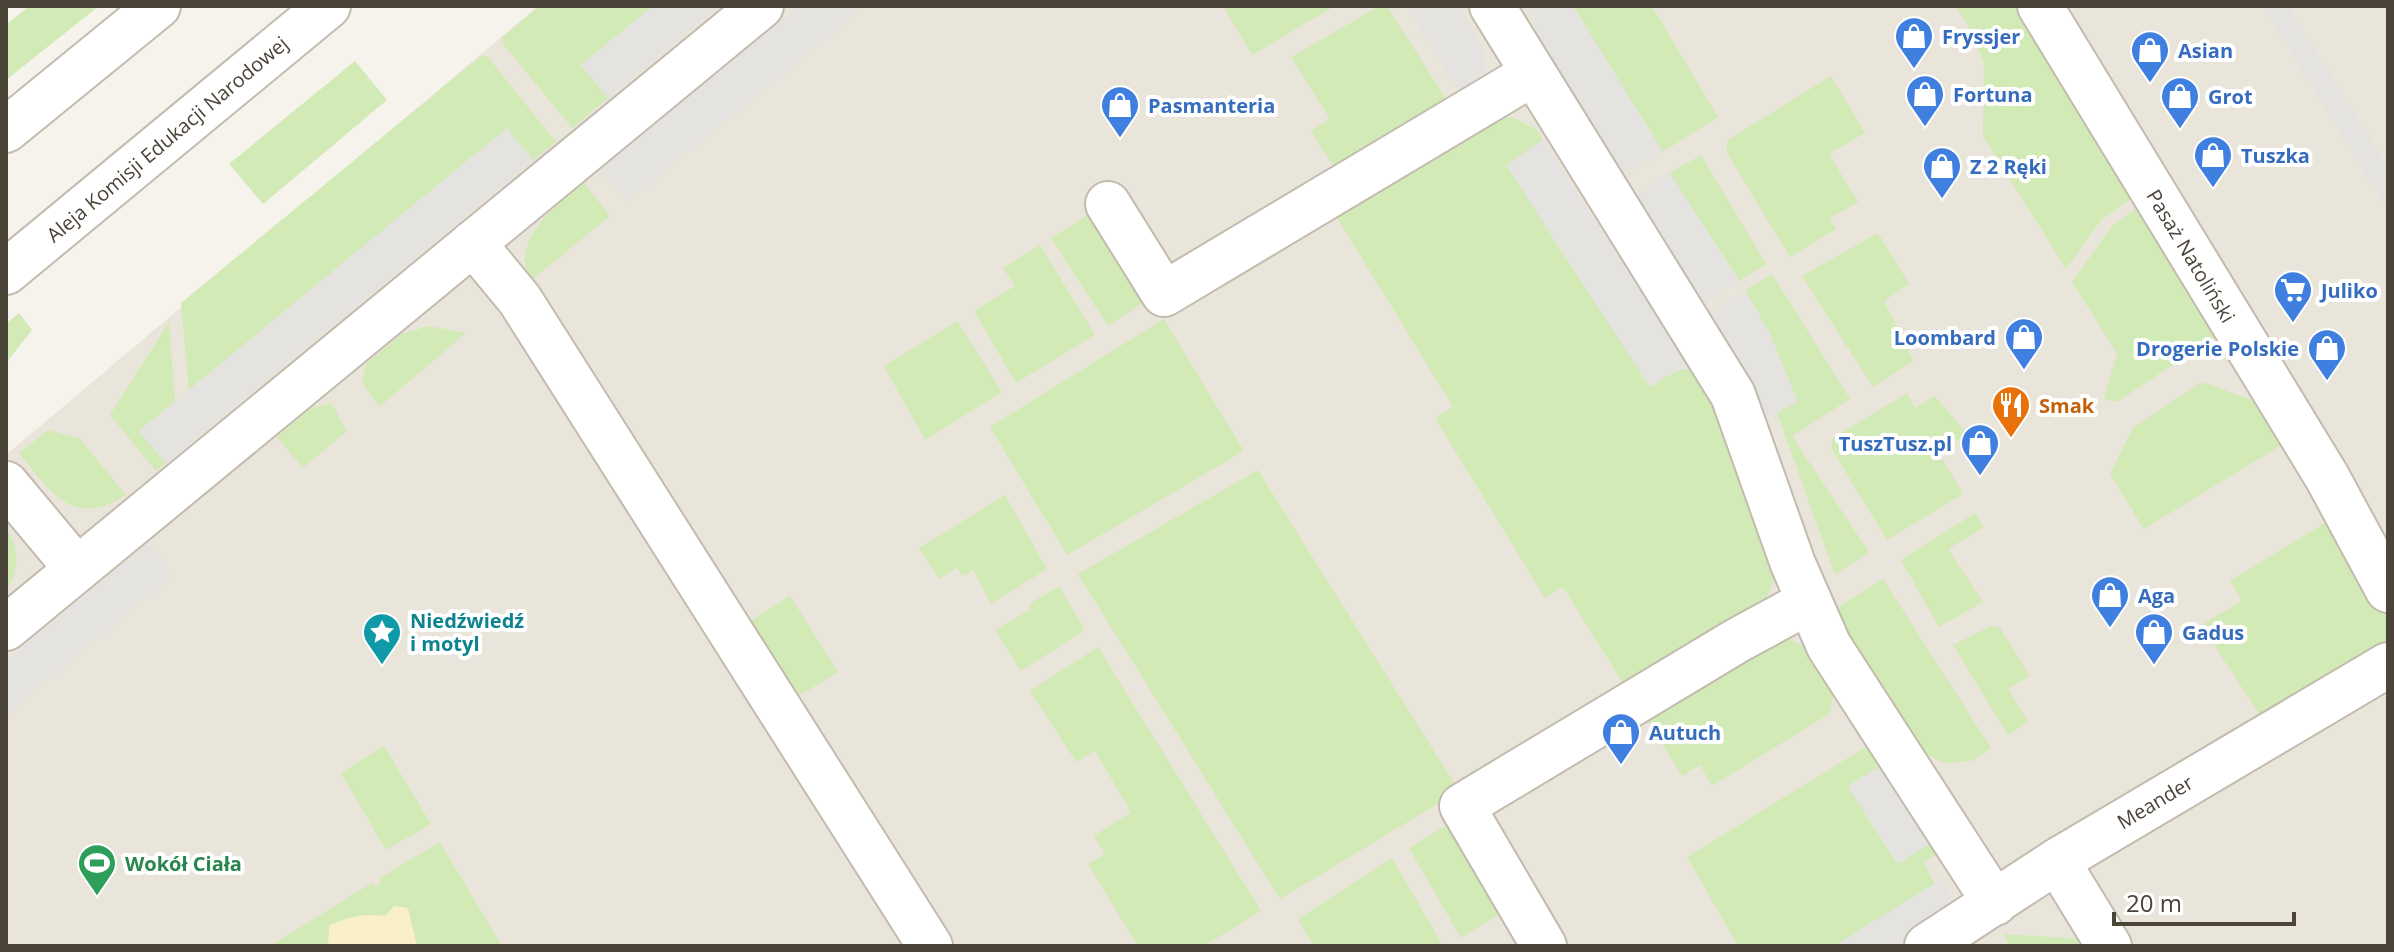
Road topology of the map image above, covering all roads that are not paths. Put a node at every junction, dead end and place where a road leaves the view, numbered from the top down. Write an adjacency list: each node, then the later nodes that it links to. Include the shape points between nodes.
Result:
1 (158, 6): 7 (street)
2 (328, 6): 10 (street, Aleja Komisji Edukacji Narodowej)
3 (761, 6): 9 (street)
4 (1492, 6): 6 (street)
5 (2040, 6): 13 (street, Pasaż Natoliński, via 2327,477)
6 (1532, 74): 8 (street, via 1164,294); 14 (street, via 1733,395)
7 (6, 130)
8 (1108, 204)
9 (473, 243): 12 (street); 19 (street, via 520,300)
10 (6, 272)
11 (6, 484): 12 (street)
12 (77, 569): 15 (street)
13 (2388, 590)
14 (1808, 602): 18 (street, via 1829,646); 20 (street, via 1462,806)
15 (6, 628)
16 (2388, 665): 17 (street, Meander)
17 (2057, 861): 18 (street, Meander); 22 (street)
18 (1995, 903): 21 (street, Meander)
19 (930, 946)
20 (1544, 946)
21 (1927, 946)
22 (2109, 946)

